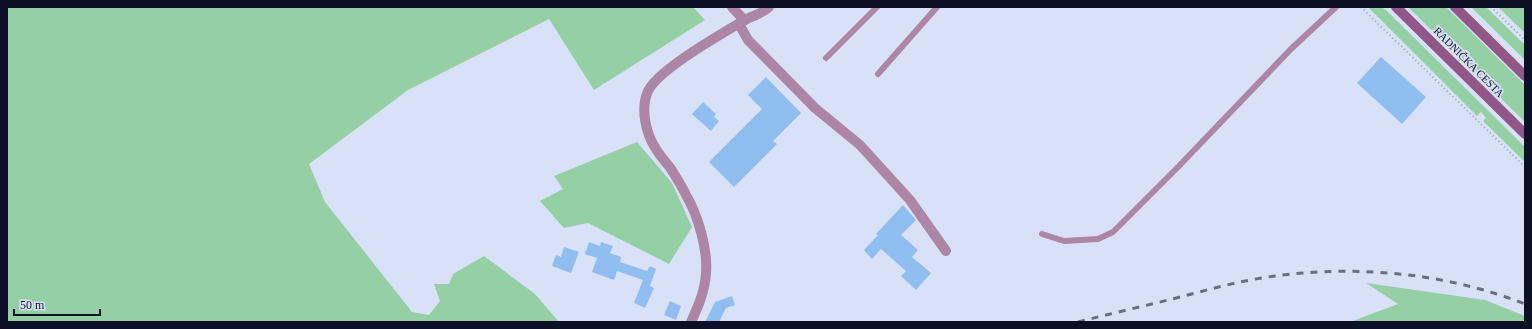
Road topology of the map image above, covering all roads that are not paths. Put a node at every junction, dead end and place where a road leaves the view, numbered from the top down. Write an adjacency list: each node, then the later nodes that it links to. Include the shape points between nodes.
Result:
1 (732, 7): 8 (street)
2 (769, 7): 8 (street)
3 (877, 7): 9 (lane)
4 (937, 7): 10 (lane)
5 (1336, 7): 13 (lane, via 1291,49 1113,232 1098,239 1064,241)
6 (1396, 7): 12 (main road, RADNIČKA CESTA)
7 (1455, 7): 11 (main road)
8 (741, 22): 14 (street, via 748,40 815,108 860,145 910,200); 15 (street, via 660,76 648,91 644,107 646,129 655,148 687,196 698,220 706,273 698,307)
9 (826, 58)
10 (878, 74)
11 (1525, 76)
12 (1525, 134)
13 (1042, 234)
14 (946, 251)
15 (691, 322)

